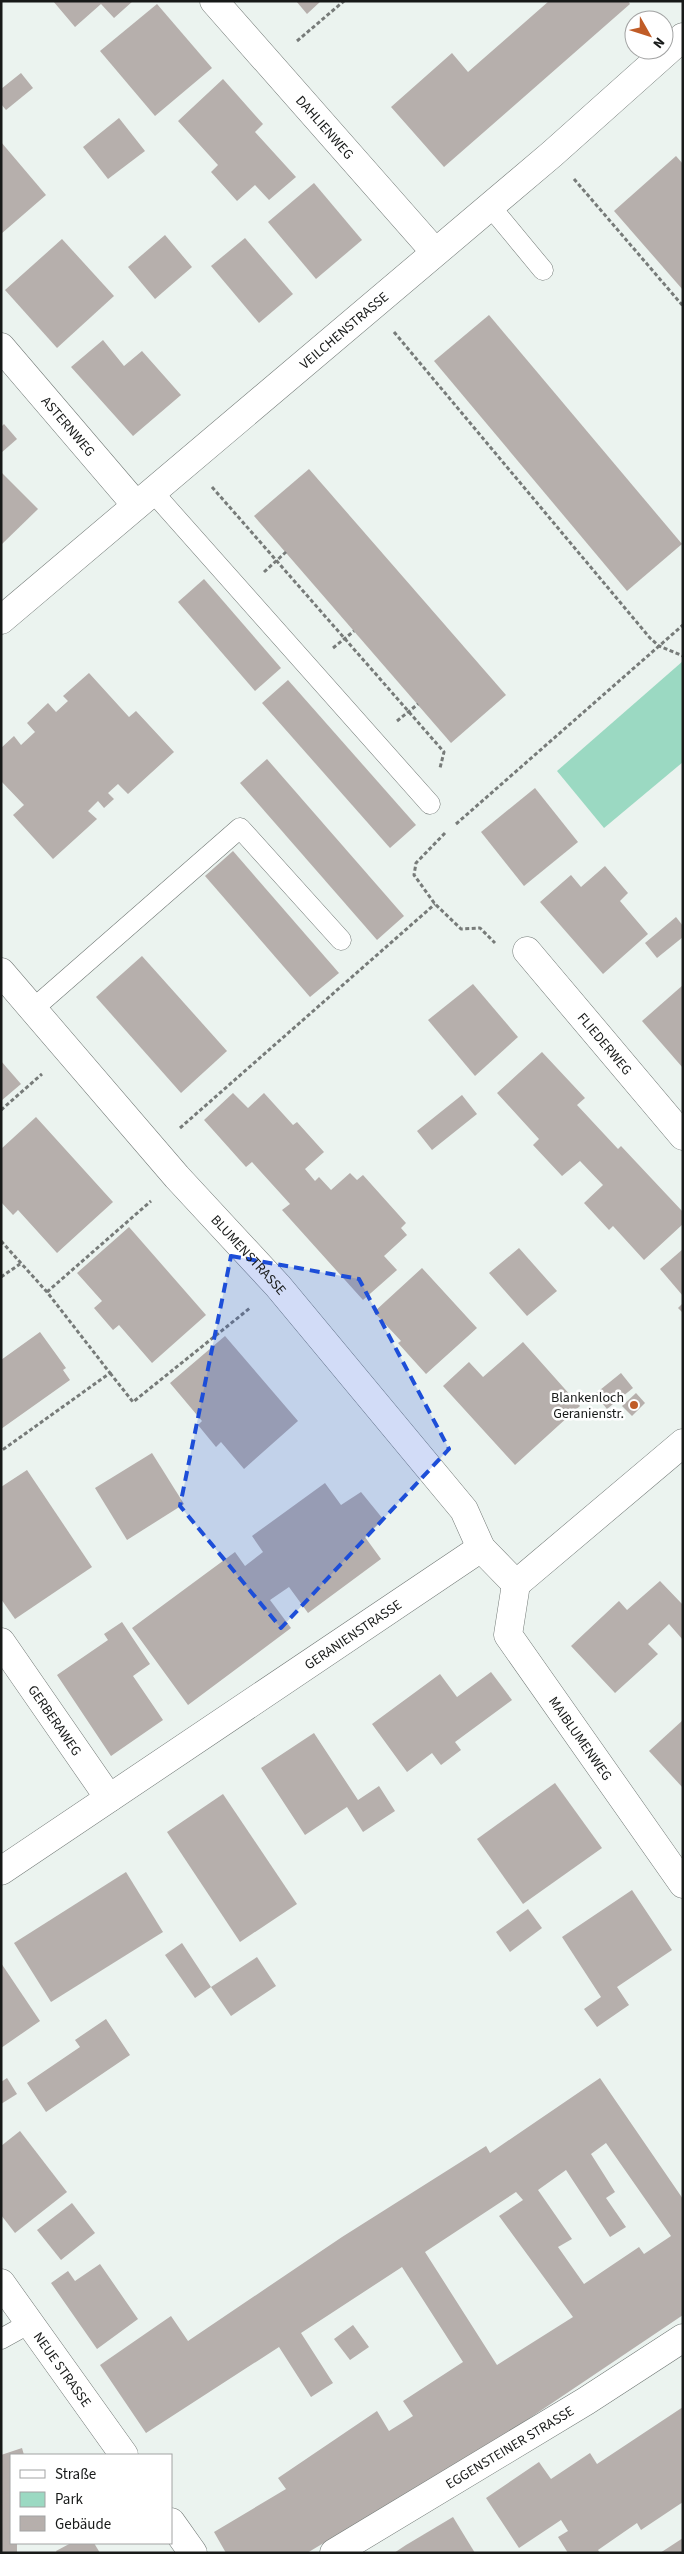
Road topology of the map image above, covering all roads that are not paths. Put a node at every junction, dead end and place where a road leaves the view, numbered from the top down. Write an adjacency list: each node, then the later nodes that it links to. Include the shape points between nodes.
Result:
1 (214, 1): 4 (street, DAHLIENWEG)
2 (683, 37): 3 (street, VEILCHENSTRASSE)
3 (490, 206): 4 (street, VEILCHENSTRASSE); 5 (lane)
4 (435, 252): 7 (street, VEILCHENSTRASSE)
5 (542, 270)
6 (1, 347): 7 (street, ASTERNWEG)
7 (144, 498): 8 (street, VEILCHENSTRASSE); 9 (lane)
8 (1, 620)
9 (430, 804)
10 (341, 940): 13 (lane, via 240,828)
11 (527, 951): 14 (street, FLIEDERWEG)
12 (1, 972): 13 (street, BLUMENSTRASSE)
13 (33, 1009): 16 (street, BLUMENSTRASSE, via 177,1177 278,1286 464,1510)
14 (683, 1136)
15 (683, 1443): 17 (street)
16 (481, 1548): 17 (street); 19 (street, GERANIENSTRASSE)
17 (516, 1584): 21 (street, MAIBLUMENWEG, via 508,1635)
18 (1, 1642): 19 (street, GERBERAWEG)
19 (109, 1798): 20 (street, GERANIENSTRASSE)
20 (1, 1871)
21 (683, 1884)
22 (1, 2283): 23 (street, NEUE STRASSE)
23 (30, 2323): 25 (lane); 26 (street, NEUE STRASSE)
24 (683, 2338): 29 (street, EGGENSTEINER STRASSE, via 586,2401)
25 (1, 2339)
26 (123, 2454)
27 (172, 2523): 28 (street)
28 (193, 2553)
29 (334, 2553)

